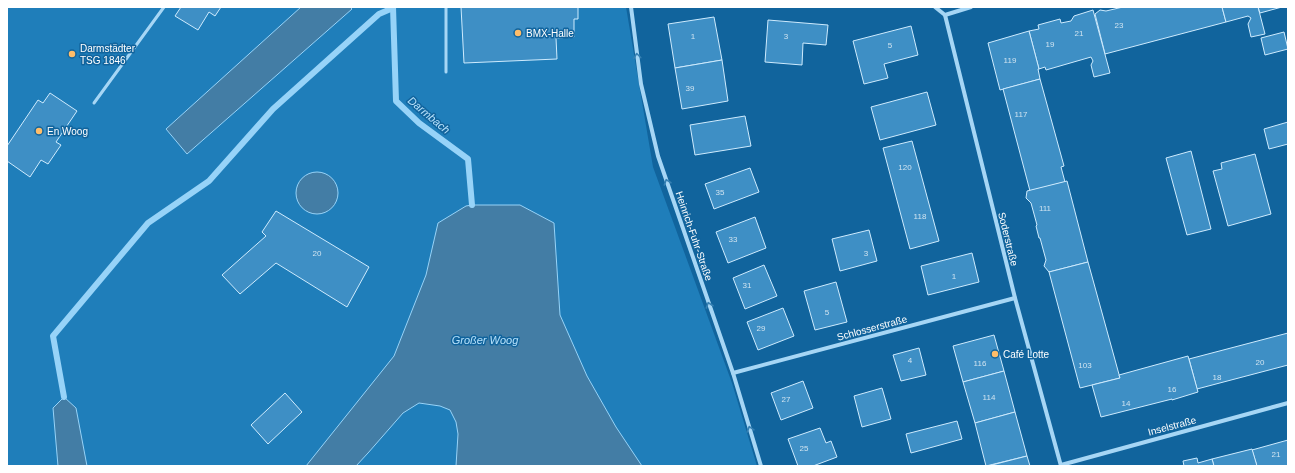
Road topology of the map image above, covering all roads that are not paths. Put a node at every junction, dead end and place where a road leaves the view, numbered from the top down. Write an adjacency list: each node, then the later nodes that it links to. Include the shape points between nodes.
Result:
1 (164, 7): 8 (lane)
2 (446, 7): 7 (lane)
3 (631, 7): 10 (street, Heinrich-Fuhr-Straße, one-way to 3, via 658,156 641,84)
4 (935, 7): 6 (street)
5 (971, 7): 6 (street)
6 (945, 15): 9 (street, Soderstraße)
7 (446, 72)
8 (94, 103)
9 (1014, 298): 10 (street, Schlosserstraße); 13 (street, Soderstraße)
10 (733, 373): 12 (street, Heinrich-Fuhr-Straße, one-way to 10)
11 (1288, 403): 13 (street, Inselstraße)
12 (761, 466)
13 (1061, 466)

